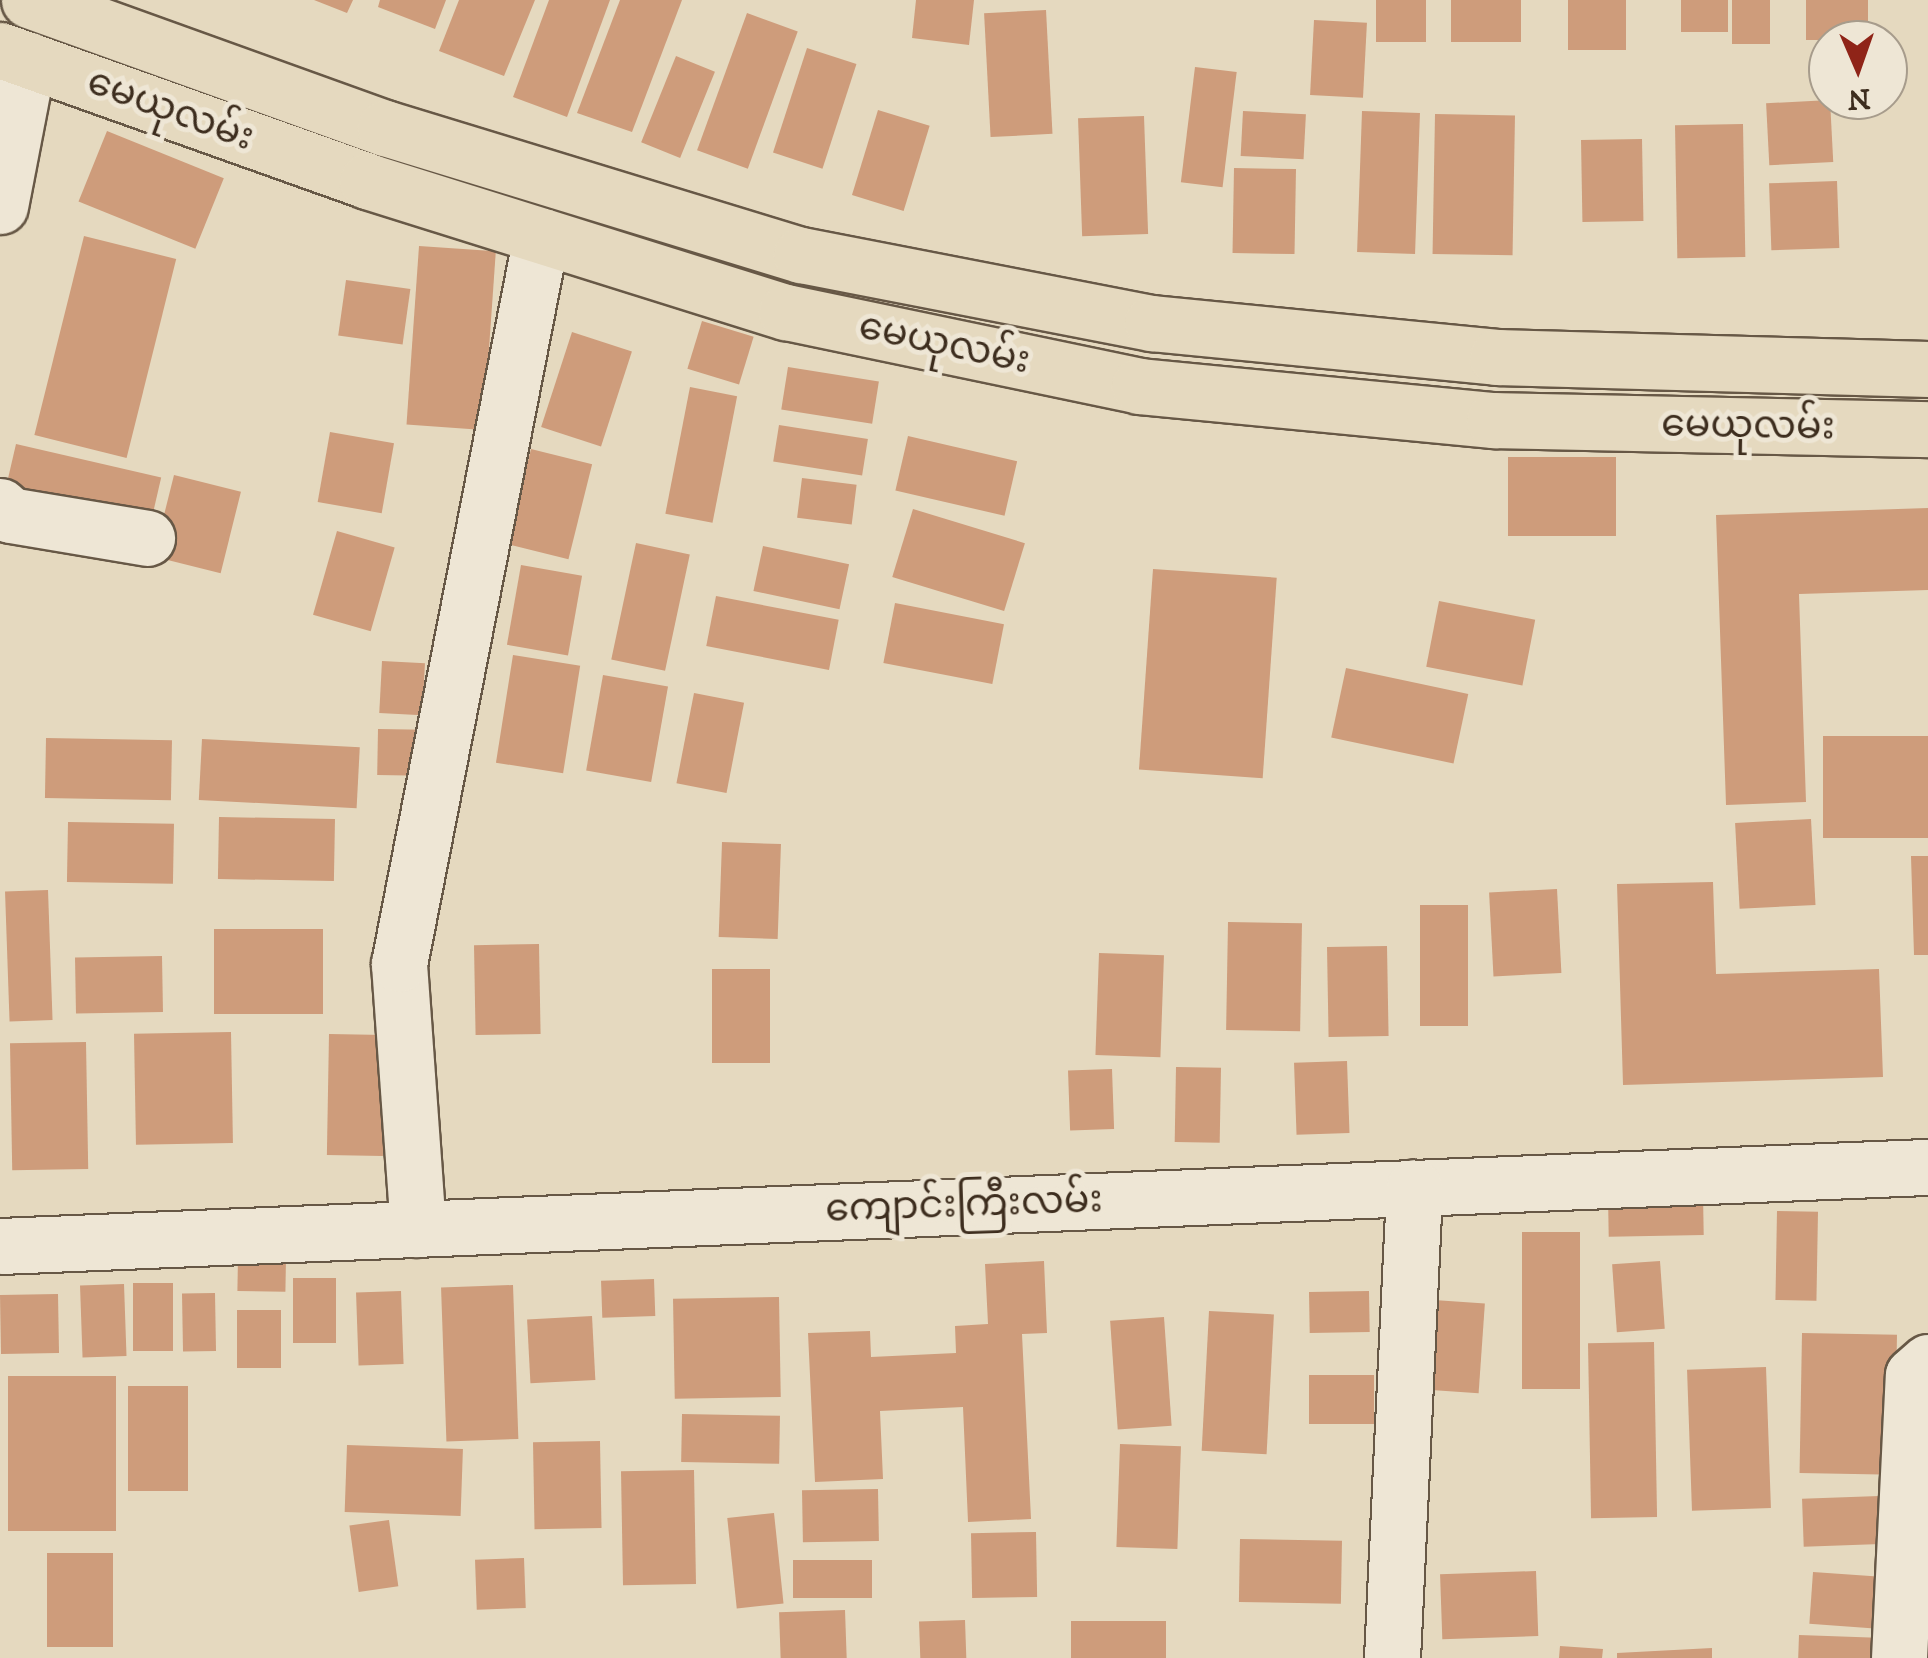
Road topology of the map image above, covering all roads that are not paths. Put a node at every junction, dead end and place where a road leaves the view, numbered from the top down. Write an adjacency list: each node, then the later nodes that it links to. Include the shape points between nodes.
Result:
1 (30, 0): 5 (main road, မေယုလမ်း, via 385,128 802,256 1152,323 1497,358)
2 (14, 55): 3 (street); 4 (main road, မေယုလမ်း)
3 (0, 206)
4 (541, 236): 6 (main road, မေယုလမ်း, via 786,312 1139,386 1494,420); 11 (street, via 399,964)
5 (1928, 369)
6 (1928, 428)
7 (0, 506): 8 (street, via 10,515)
8 (146, 538)
9 (1928, 1166): 10 (street, ကျောင်းကြီးလမ်း)
10 (1414, 1188): 11 (street, ကျောင်းကြီးလမ်း); 14 (street)
11 (418, 1229): 12 (street, ကျောင်းကြီးလမ်း)
12 (0, 1246)
13 (1928, 1362): 15 (street, via 1913,1376)
14 (1392, 1658)
15 (1899, 1658)

